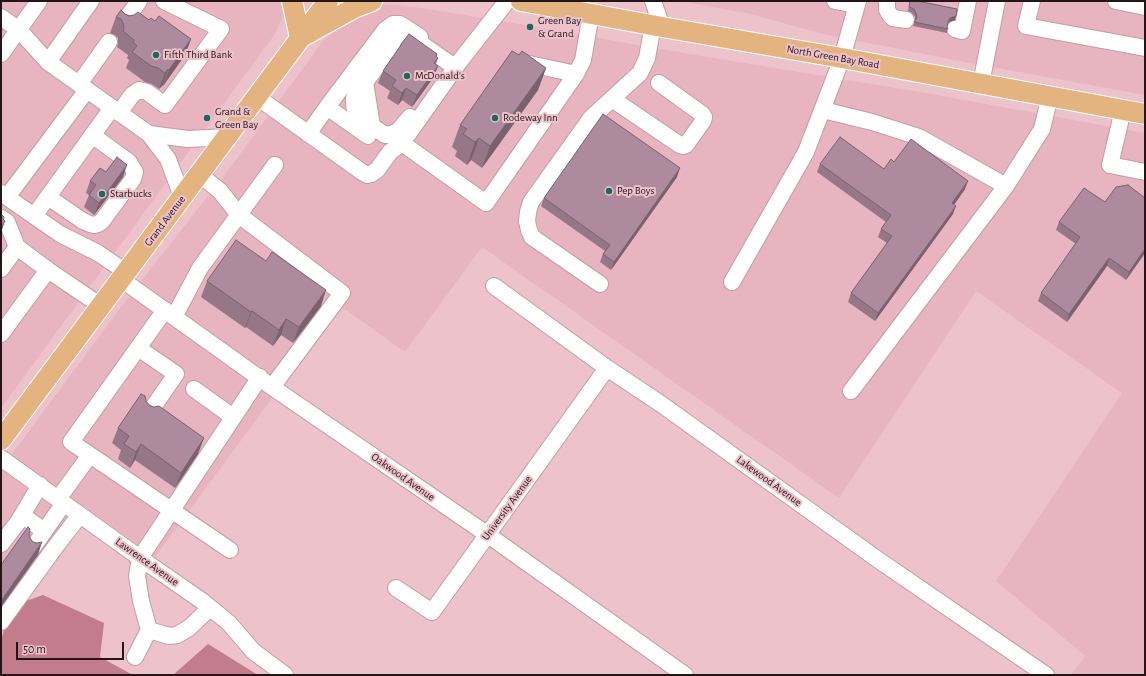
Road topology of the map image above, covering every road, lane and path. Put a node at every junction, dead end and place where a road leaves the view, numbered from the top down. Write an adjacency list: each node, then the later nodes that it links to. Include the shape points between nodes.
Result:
1 (40, 1): 25 (street)
2 (91, 1): 31 (street)
3 (139, 1): 22 (street)
4 (292, 1): 26 (main road)
5 (328, 1): 26 (main road, Grand Avenue)
6 (372, 1): 26 (main road, via 354,8)
7 (506, 1): 32 (street)
8 (521, 1): 19 (main road, North Green Bay Road)
9 (653, 1): 23 (street)
10 (835, 1): 17 (street)
11 (887, 1): 21 (street, via 890,15)
12 (968, 1): 24 (street, via 962,30)
13 (997, 1): 36 (street)
14 (1032, 1): 28 (street, via 1026,26)
15 (1116, 1): 18 (street)
16 (165, 2): 44 (street, via 221,30 165,105 147,92 139,90)
17 (857, 3): 30 (street)
18 (1145, 7)
19 (590, 9): 23 (main road, North Green Bay Road); 34 (street, via 583,60)
20 (1, 17): 25 (street)
21 (906, 20)
22 (124, 22)
23 (658, 26): 30 (main road, North Green Bay Road); 40 (street, via 640,73)
24 (955, 29)
25 (19, 30): 29 (street); 31 (street)
26 (300, 38): 39 (main road, Grand Avenue)
27 (109, 42): 37 (street)
28 (1145, 48)
29 (1, 54)
30 (842, 58): 36 (main road, North Green Bay Road); 42 (street)
31 (48, 62): 37 (street)
32 (454, 62): 32 (street, via 398,131 385,135 359,117 355,111 354,98 398,39 408,36 413,38); 41 (street, via 400,24 393,24 385,30); 50 (street)
33 (518, 62): 34 (street)
34 (576, 74): 50 (street, via 486,203)
35 (659, 83): 40 (street, via 702,114 703,120 686,145 680,145)
36 (981, 84): 38 (main road, North Green Bay Road)
37 (83, 87): 44 (street); 55 (street)
38 (1050, 96): 43 (main road, North Green Bay Road); 54 (street, via 1042,129)
39 (257, 97): 47 (street); 49 (main road, Grand Avenue)
40 (612, 99): 66 (street, via 591,118 531,202 527,221 532,237)
41 (327, 107): 47 (street); 50 (street)
42 (823, 110): 54 (street, via 919,137); 65 (street, via 806,152)
43 (1123, 110): 45 (main road, North Green Bay Road); 52 (street, via 1110,165)
44 (116, 111): 46 (street); 48 (street)
45 (1145, 114)
46 (149, 134): 49 (street, via 188,139); 57 (street, via 168,159)
47 (308, 134): 50 (street, via 367,175 377,170)
48 (92, 135): 56 (street); 56 (street, via 129,162 135,172 133,179 102,221 94,225 83,221)
49 (227, 137): 53 (main road, Grand Avenue)
50 (396, 147)
51 (275, 165): 58 (street)
52 (1145, 172)
53 (199, 174): 57 (main road, Grand Avenue); 58 (street, via 220,191)
54 (1006, 186): 75 (street)
55 (4, 195): 59 (street, Oakwood Avenue)
56 (48, 197): 59 (street)
57 (182, 197): 64 (main road, Grand Avenue)
58 (239, 215): 69 (street); 73 (street, via 342,293)
59 (34, 216): 64 (street, Oakwood Avenue, via 60,234 98,253)
60 (1, 218): 61 (street, via 7,222)
61 (17, 247): 62 (street); 63 (street)
62 (1, 269)
63 (48, 270): 68 (street); 70 (street)
64 (123, 276): 68 (main road, Grand Avenue); 69 (street, Oakwood Avenue)
65 (732, 282)
66 (600, 284)
67 (494, 286): 72 (street, Lakewood Avenue)
68 (101, 306): 78 (main road, Grand Avenue)
69 (169, 314): 71 (street); 73 (street, Oakwood Avenue)
70 (1, 334)
71 (138, 348): 76 (street, via 176,374); 79 (street, via 72,442)
72 (607, 368): 87 (street, University Avenue); 99 (street, Lakewood Avenue)
73 (266, 382): 77 (street); 87 (street, Oakwood Avenue)
74 (194, 389): 77 (street)
75 (851, 391)
76 (149, 413)
77 (233, 417): 83 (street)
78 (1, 440)
79 (90, 455): 82 (street); 83 (street)
80 (1, 458): 81 (street, Lawrence Avenue)
81 (40, 485): 82 (street, Lawrence Avenue); 84 (street)
82 (61, 501): 85 (street, Lawrence Avenue); 86 (street)
83 (172, 510): 90 (street); 91 (street)
84 (22, 515): 86 (street); 88 (street)
85 (80, 515): 91 (street, Lawrence Avenue); 94 (street)
86 (44, 532): 89 (street)
87 (488, 535): 92 (street, University Avenue, via 432,612); 98 (street, Oakwood Avenue)
88 (1, 544)
89 (34, 546)
90 (230, 550)
91 (140, 558): 93 (street, Lawrence Avenue); 95 (street, via 136,576)
92 (396, 588)
93 (210, 608): 95 (street, via 189,628 176,635 169,636); 97 (street, Lawrence Avenue, via 229,623 253,651)
94 (1, 622)
95 (149, 630): 96 (street)
96 (135, 657)
97 (285, 675)
98 (685, 675)
99 (1046, 675)

